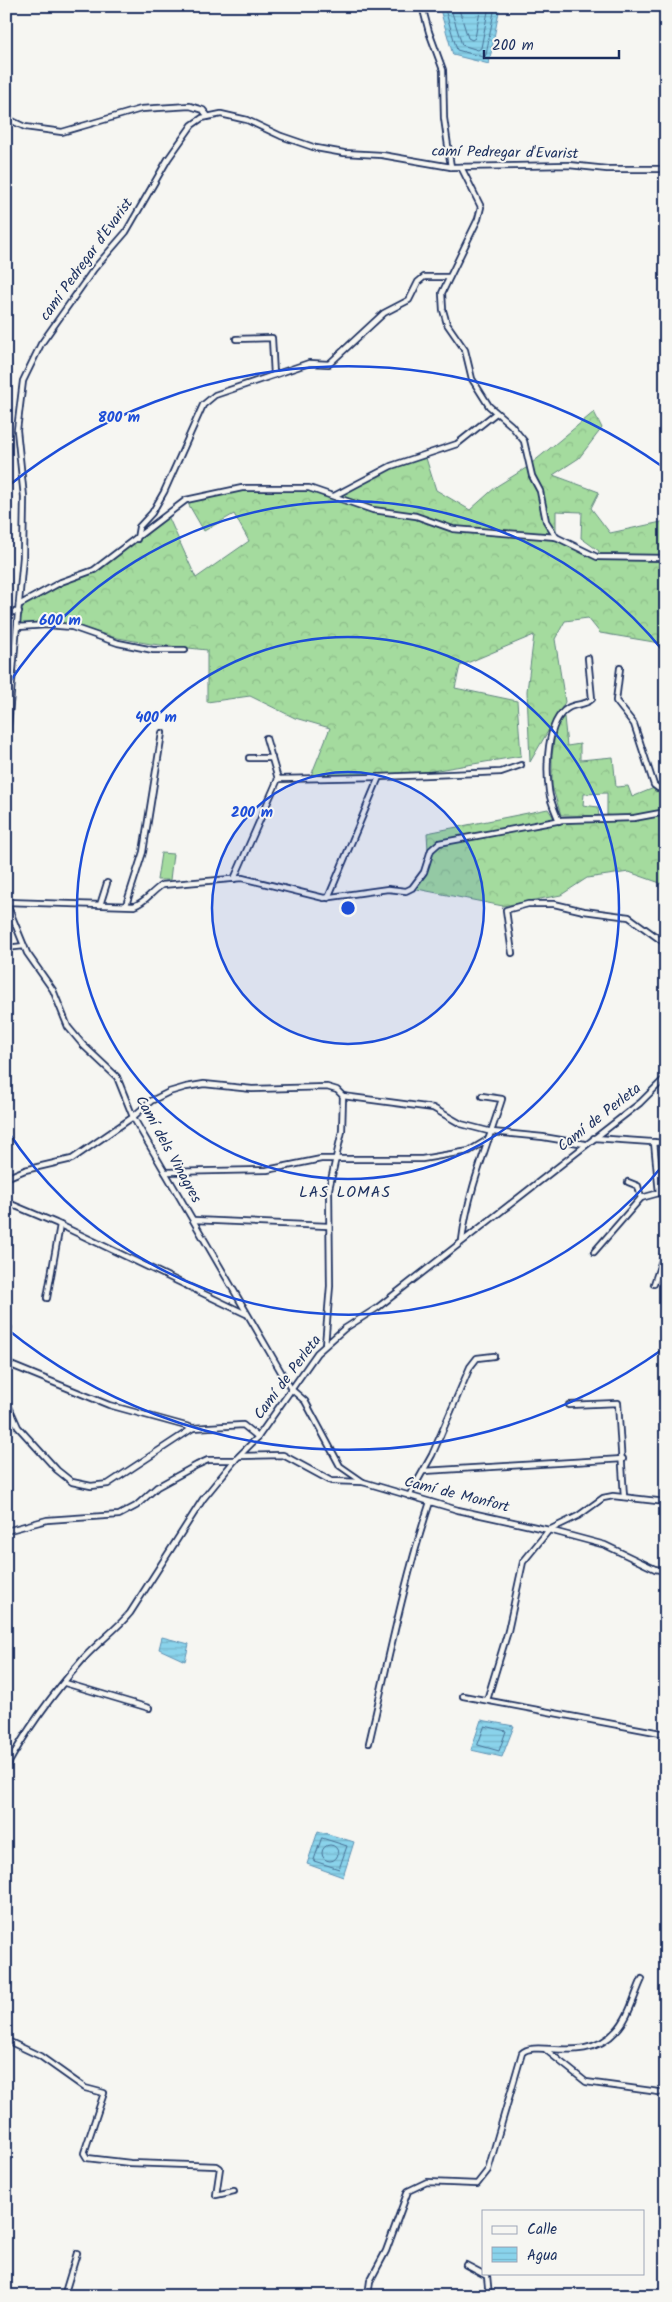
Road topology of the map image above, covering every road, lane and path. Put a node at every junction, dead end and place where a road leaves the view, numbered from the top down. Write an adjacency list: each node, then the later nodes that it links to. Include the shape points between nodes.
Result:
1 (422, 6): 4 (street, via 443,70 444,118)
2 (207, 115): 3 (street, via 203,110 190,106 141,109 62,132 24,127); 4 (street, camí Pedregar d'Evarist, via 221,114 247,120 316,148); 15 (street, camí Pedregar d'Evarist, via 192,125 168,159 136,216 79,289 28,368 20,395 17,430 24,510)
3 (6, 118)
4 (451, 166): 5 (street, camí Pedregar d'Evarist)
5 (461, 167): 6 (street, camí Pedregar d'Evarist, via 561,164 607,170); 7 (street, via 481,207)
6 (666, 169)
7 (449, 277): 9 (street, via 424,277 409,300 384,313 328,364 309,364); 10 (street, via 442,294 442,310 447,324 465,350 472,379)
8 (236, 339): 9 (street, via 272,338)
9 (274, 375): 13 (street, via 215,395 203,405 164,492 139,527)
10 (496, 413): 11 (street, via 457,444 391,466); 12 (street, via 524,441 546,521)
11 (334, 496): 12 (street, via 373,510 416,516 453,529); 13 (street, via 309,488 242,488 186,500)
12 (556, 537): 14 (street, via 596,557)
13 (137, 539): 15 (street, via 94,570 61,582)
14 (666, 558)
15 (19, 605): 17 (street, camí Pedregar d'Evarist)
16 (6, 612): 17 (street)
17 (19, 612): 18 (street, camí Pedregar d'Evarist)
18 (18, 627): 19 (street, via 72,627 127,645 153,650); 24 (street, camí Pedregar d'Evarist)
19 (185, 650)
20 (588, 658): 32 (street, via 592,699 588,704 568,708 554,724 551,735 549,793)
21 (620, 668): 30 (street, via 616,701 634,724 654,785)
22 (162, 733): 38 (street, via 143,852)
23 (266, 738): 26 (street)
24 (6, 749)
25 (249, 758): 26 (street)
26 (272, 758): 29 (street)
27 (522, 766): 28 (street, via 502,772)
28 (379, 777): 29 (street); 35 (street)
29 (278, 778): 33 (street)
30 (666, 789)
31 (666, 812): 32 (street, via 634,818)
32 (559, 821): 35 (street, via 438,843 431,850 424,872 406,891 388,889)
33 (234, 879): 35 (street, via 253,880); 38 (street, via 162,885 146,901)
34 (107, 883): 37 (street)
35 (328, 898)
36 (6, 902): 37 (street); 40 (street, Camí dels Vinagres)
37 (100, 905): 38 (street)
38 (126, 905)
39 (666, 944): 42 (street, via 629,917 554,904 528,904 506,910)
40 (24, 946): 41 (street); 47 (street, Camí dels Vinagres, via 53,990 68,1027 117,1077)
41 (6, 948)
42 (512, 953)
43 (666, 1077): 44 (street, Camí de Perleta)
44 (664, 1081): 49 (street, Camí de Perleta)
45 (343, 1096): 47 (street, via 337,1090 315,1086 252,1089 204,1084 169,1092 151,1101); 48 (street, via 433,1108 461,1124); 54 (street, via 342,1130)
46 (482, 1096): 48 (street, via 502,1099)
47 (133, 1117): 55 (street, Camí dels Vinagres); 56 (street, via 72,1160 25,1170)
48 (492, 1132): 50 (street); 53 (street, via 544,1136)
49 (594, 1138): 51 (street); 53 (street, Camí de Perleta)
50 (489, 1139): 54 (street, via 469,1151 422,1159); 63 (street, via 474,1183)
51 (654, 1142): 52 (street); 58 (street, via 660,1193)
52 (666, 1143)
53 (585, 1144): 63 (street, Camí de Perleta)
54 (335, 1159): 55 (street, via 267,1170); 62 (street, via 329,1188)
55 (165, 1172): 60 (street, Camí dels Vinagres)
56 (6, 1178)
57 (628, 1182): 58 (street, via 638,1186)
58 (641, 1198): 65 (street)
59 (6, 1202): 61 (street)
60 (194, 1220): 62 (street); 68 (street, Camí dels Vinagres)
61 (60, 1225): 67 (street); 68 (street)
62 (328, 1226): 71 (street, via 330,1286)
63 (462, 1240): 71 (street, Camí de Perleta)
64 (666, 1248): 66 (street)
65 (594, 1252)
66 (654, 1284)
67 (47, 1298)
68 (247, 1315): 74 (street, Camí dels Vinagres)
69 (9, 1328): 70 (street)
70 (6, 1339)
71 (325, 1345): 74 (street, Camí de Perleta)
72 (494, 1356): 81 (street, via 476,1358 470,1367)
73 (6, 1363): 77 (street, via 109,1405)
74 (292, 1389): 78 (street, Camí de Perleta); 82 (street, Camí dels Vinagres, via 305,1400 340,1466)
75 (6, 1400): 77 (street, via 18,1427 57,1470 72,1482 90,1486 108,1484)
76 (569, 1406): 80 (street, via 618,1403)
77 (192, 1428): 78 (street, via 243,1425)
78 (258, 1437): 79 (street, Camí de Perleta)
79 (237, 1458): 82 (street, Camí de Monfort, via 283,1455 331,1480); 88 (street, Camí de Monfort, via 208,1460 197,1465 119,1515 47,1520); 90 (street, Camí de Perleta, via 203,1499 130,1613 85,1657)
80 (623, 1459): 81 (street); 84 (street)
81 (424, 1471): 83 (street)
82 (363, 1482): 83 (street, Camí de Monfort)
83 (409, 1496): 85 (street, Camí de Monfort)
84 (624, 1497): 86 (street); 87 (street, via 603,1498 578,1516)
85 (430, 1502): 87 (street, Camí de Monfort); 95 (street, via 398,1617)
86 (666, 1502)
87 (549, 1530): 89 (street, Camí de Monfort, via 605,1545 655,1570); 92 (street, via 523,1562 508,1631)
88 (6, 1531)
89 (666, 1571)
90 (65, 1683): 93 (street); 96 (street, Camí de Perleta)
91 (463, 1696): 92 (street)
92 (487, 1700): 94 (street)
93 (149, 1708)
94 (666, 1734)
95 (369, 1743)
96 (6, 1768)
97 (642, 1979): 99 (street, via 624,2020 609,2039 584,2049)
98 (6, 2040): 101 (street, via 40,2056 85,2088 104,2093 84,2153 86,2158 217,2166 220,2173 216,2195)
99 (545, 2049): 100 (street, via 586,2082); 107 (street, via 530,2048 522,2052 494,2154 482,2179 471,2184 427,2182 408,2191 386,2251 370,2281)
100 (666, 2093)
101 (234, 2190)
102 (77, 2253): 106 (street)
103 (466, 2265): 104 (street)
104 (482, 2273)
105 (483, 2274): 108 (street, via 487,2276)
106 (64, 2296)
107 (368, 2296)
108 (490, 2296)

